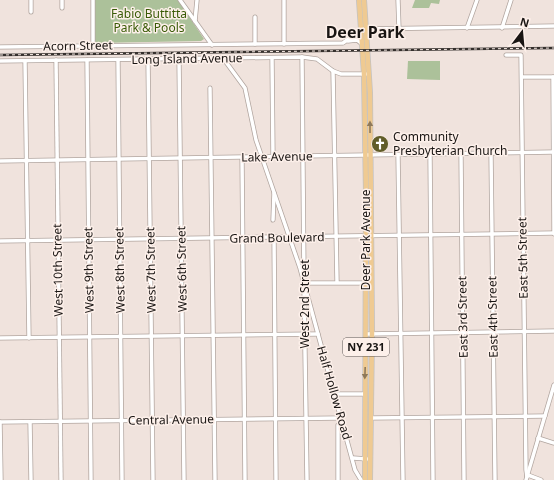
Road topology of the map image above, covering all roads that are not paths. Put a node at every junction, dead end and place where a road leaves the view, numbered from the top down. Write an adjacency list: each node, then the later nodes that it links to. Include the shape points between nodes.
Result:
1 (31, 0): 13 (street)
2 (62, 0): 12 (street)
3 (93, 0): 26 (street)
4 (180, 0): 15 (street)
5 (197, 0): 15 (street)
6 (284, 0): 23 (street)
7 (359, 0): 19 (main road, Deer Park Avenue / NY 231)
8 (364, 0): 19 (main road, Deer Park Avenue / NY 231)
9 (398, 0): 20 (street)
10 (477, 0): 17 (street)
11 (511, 0): 18 (street)
12 (62, 8)
13 (31, 12)
14 (255, 17): 22 (street)
15 (195, 21): 25 (street)
16 (554, 26): 18 (street)
17 (467, 28): 18 (street); 20 (street)
18 (502, 28)
19 (364, 29): 20 (street); 21 (street); 24 (main road, Deer Park Avenue / NY 231); 41 (main road, Deer Park Avenue / NY 231)
20 (399, 29)
21 (343, 43): 23 (street, Acorn Street); 24 (street, Acorn Street, via 355,40)
22 (255, 44): 23 (street, Acorn Street); 25 (street, Acorn Street)
23 (284, 44)
24 (362, 44): 40 (main road, Deer Park Avenue / NY 231)
25 (212, 45): 26 (street, Acorn Street)
26 (93, 46): 27 (street, Acorn Street)
27 (0, 47)
28 (506, 55): 42 (street, East 5th Street, via 521,55)
29 (302, 57): 31 (street, Long Island Avenue); 39 (street, Long Island Avenue, via 317,59); 51 (street, West 2nd Street)
30 (223, 58): 31 (street, Long Island Avenue); 33 (street, Long Island Avenue); 54 (street, Half Hollow Road, via 245,88 256,140)
31 (272, 58): 55 (street)
32 (148, 59): 33 (street, Long Island Avenue); 36 (street, Long Island Avenue); 60 (street, West 7th Street)
33 (179, 59): 56 (street, West 6th Street)
34 (56, 60): 35 (street, Long Island Avenue); 38 (street, Long Island Avenue); 63 (street, West 10th Street)
35 (87, 60): 36 (street, Long Island Avenue); 64 (street, West 9th Street)
36 (118, 60): 59 (street, West 8th Street)
37 (0, 61): 38 (street, Long Island Avenue)
38 (25, 61): 62 (street)
39 (333, 71): 40 (street, Long Island Avenue, via 341,74); 52 (street)
40 (364, 74): 41 (street, Long Island Avenue); 53 (main road, Deer Park Avenue / NY 231)
41 (369, 74): 53 (main road, Deer Park Avenue / NY 231, one-way to 41)
42 (522, 77): 43 (street); 46 (street, East 5th Street)
43 (553, 77): 45 (street)
44 (210, 88): 57 (street)
45 (554, 152): 46 (street, Lake Avenue); 69 (street)
46 (522, 153): 48 (street, Lake Avenue); 68 (street, East 5th Street)
47 (461, 154): 48 (street, Lake Avenue); 50 (street, Lake Avenue); 72 (street, East 3rd Street)
48 (491, 154): 67 (street, East 4th Street)
49 (398, 155): 50 (street, Lake Avenue); 53 (street, Lake Avenue); 70 (street)
50 (430, 155): 71 (street)
51 (304, 156): 52 (street, Lake Avenue); 55 (street, Lake Avenue); 77 (street, West 2nd Street)
52 (334, 156): 53 (street, Lake Avenue); 73 (street)
53 (368, 156): 74 (main road, Deer Park Avenue / NY 231)
54 (264, 157): 55 (street, Lake Avenue); 58 (street, Lake Avenue); 65 (street, Half Hollow Road)
55 (273, 157)
56 (180, 158): 57 (street, Lake Avenue); 60 (street, Lake Avenue); 79 (street, West 6th Street)
57 (211, 158): 58 (street, Lake Avenue); 80 (street)
58 (242, 158): 78 (street)
59 (119, 159): 60 (street, Lake Avenue); 64 (street, Lake Avenue); 82 (street, West 8th Street)
60 (150, 159): 83 (street, West 7th Street)
61 (0, 160): 62 (street, Lake Avenue)
62 (27, 160): 63 (street, Lake Avenue); 85 (street)
63 (57, 160): 64 (street, Lake Avenue); 81 (street, West 10th Street)
64 (88, 160): 86 (street, West 9th Street)
65 (274, 190): 66 (street); 76 (street, Half Hollow Road)
66 (273, 220)
67 (492, 234): 68 (street, Grand Boulevard); 72 (street, Grand Boulevard); 91 (street, East 4th Street)
68 (523, 234): 69 (street, Grand Boulevard); 92 (street, East 5th Street)
69 (554, 234)
70 (400, 235): 71 (street, Grand Boulevard); 74 (street, Grand Boulevard); 93 (street)
71 (431, 235): 72 (street, Grand Boulevard); 94 (street)
72 (461, 235): 95 (street, East 3rd Street)
73 (336, 236): 74 (street, Grand Boulevard); 77 (street, Grand Boulevard); 87 (street)
74 (368, 236): 89 (main road, Deer Park Avenue / NY 231); 98 (main road, Deer Park Avenue / NY 231)
75 (274, 237): 76 (street, Grand Boulevard); 78 (street, Grand Boulevard); 100 (street)
76 (290, 237): 77 (street, Grand Boulevard); 88 (street, Half Hollow Road)
77 (305, 237): 88 (street, West 2nd Street)
78 (243, 238): 80 (street, Grand Boulevard); 99 (street)
79 (181, 239): 80 (street, Grand Boulevard); 83 (street, Grand Boulevard); 102 (street, West 6th Street)
80 (212, 239): 103 (street)
81 (58, 240): 85 (street, Grand Boulevard); 86 (street, Grand Boulevard); 104 (street, West 10th Street)
82 (120, 240): 83 (street, Grand Boulevard); 86 (street, Grand Boulevard); 106 (street, West 8th Street)
83 (151, 240): 101 (street, West 7th Street)
84 (0, 241): 85 (street, Grand Boulevard)
85 (28, 241): 108 (street)
86 (89, 241): 105 (street, West 9th Street)
87 (337, 282): 88 (street); 89 (street)
88 (304, 283): 96 (street, West 2nd Street); 97 (street, Half Hollow Road)
89 (367, 283): 98 (main road, Deer Park Avenue / NY 231)
90 (554, 331): 92 (street)
91 (494, 332): 92 (street); 95 (street); 112 (street, East 4th Street)
92 (524, 332): 113 (street, East 5th Street)
93 (401, 333): 94 (street); 98 (street); 119 (street)
94 (432, 333): 95 (street); 115 (street)
95 (463, 333): 116 (street, East 3rd Street)
96 (304, 334): 97 (street); 100 (street); 121 (street, West 2nd Street)
97 (318, 334): 110 (street, Half Hollow Road)
98 (369, 334): 111 (main road, Deer Park Avenue / NY 231, one-way to 111); 118 (main road, Deer Park Avenue / NY 231)
99 (244, 335): 100 (street); 103 (street); 125 (street)
100 (275, 335): 120 (street)
101 (152, 336): 102 (street); 106 (street); 122 (street, West 7th Street)
102 (182, 336): 103 (street); 123 (street, West 6th Street)
103 (214, 336): 124 (street)
104 (59, 337): 105 (street); 108 (street); 129 (street, West 10th Street)
105 (90, 337): 106 (street); 130 (street, West 9th Street)
106 (121, 337): 126 (street, West 8th Street)
107 (0, 338): 108 (street)
108 (29, 338)
109 (554, 385): 114 (street)
110 (335, 394): 111 (street); 117 (street, Half Hollow Road)
111 (364, 394): 137 (main road, Deer Park Avenue / NY 231)
112 (494, 416): 113 (street); 116 (street); 157 (street, East 4th Street)
113 (525, 416): 114 (street); 139 (street, East 5th Street)
114 (545, 416): 134 (street)
115 (433, 417): 116 (street); 119 (street); 155 (street)
116 (464, 417): 156 (street, East 3rd Street)
117 (342, 418): 121 (street, Central Avenue); 132 (street, Half Hollow Road)
118 (371, 418): 119 (street); 138 (main road, Deer Park Avenue / NY 231)
119 (402, 418): 154 (street)
120 (276, 419): 121 (street, Central Avenue); 125 (street, Central Avenue); 150 (street)
121 (307, 419): 151 (street, West 2nd Street)
122 (153, 420): 123 (street, Central Avenue); 126 (street, Central Avenue); 146 (street, West 7th Street)
123 (183, 420): 124 (street, Central Avenue); 147 (street, West 6th Street)
124 (214, 420): 125 (street, Central Avenue); 148 (street)
125 (245, 420): 149 (street)
126 (122, 421): 130 (street, Central Avenue); 145 (street, West 8th Street)
127 (0, 422): 128 (street, Central Avenue); 141 (street)
128 (30, 422): 129 (street, Central Avenue); 142 (street)
129 (60, 422): 130 (street, Central Avenue); 143 (street, West 10th Street)
130 (91, 422): 144 (street, West 9th Street)
131 (338, 426): 133 (street)
132 (346, 436): 133 (street); 136 (street, Half Hollow Road)
133 (338, 438): 152 (street)
134 (538, 438): 135 (street); 139 (street)
135 (554, 443)
136 (353, 458): 137 (street); 140 (street, Half Hollow Road)
137 (364, 459): 138 (street); 140 (main road, Deer Park Avenue / NY 231)
138 (371, 459): 153 (main road, Deer Park Avenue / NY 231)
139 (527, 477): 158 (street)
140 (362, 479)
141 (1, 480)
142 (30, 480)
143 (61, 480)
144 (92, 480)
145 (122, 480)
146 (153, 480)
147 (184, 480)
148 (215, 480)
149 (245, 480)
150 (276, 480)
151 (307, 480)
152 (338, 480)
153 (370, 480)
154 (403, 480)
155 (433, 480)
156 (464, 480)
157 (495, 480)
158 (541, 480)

